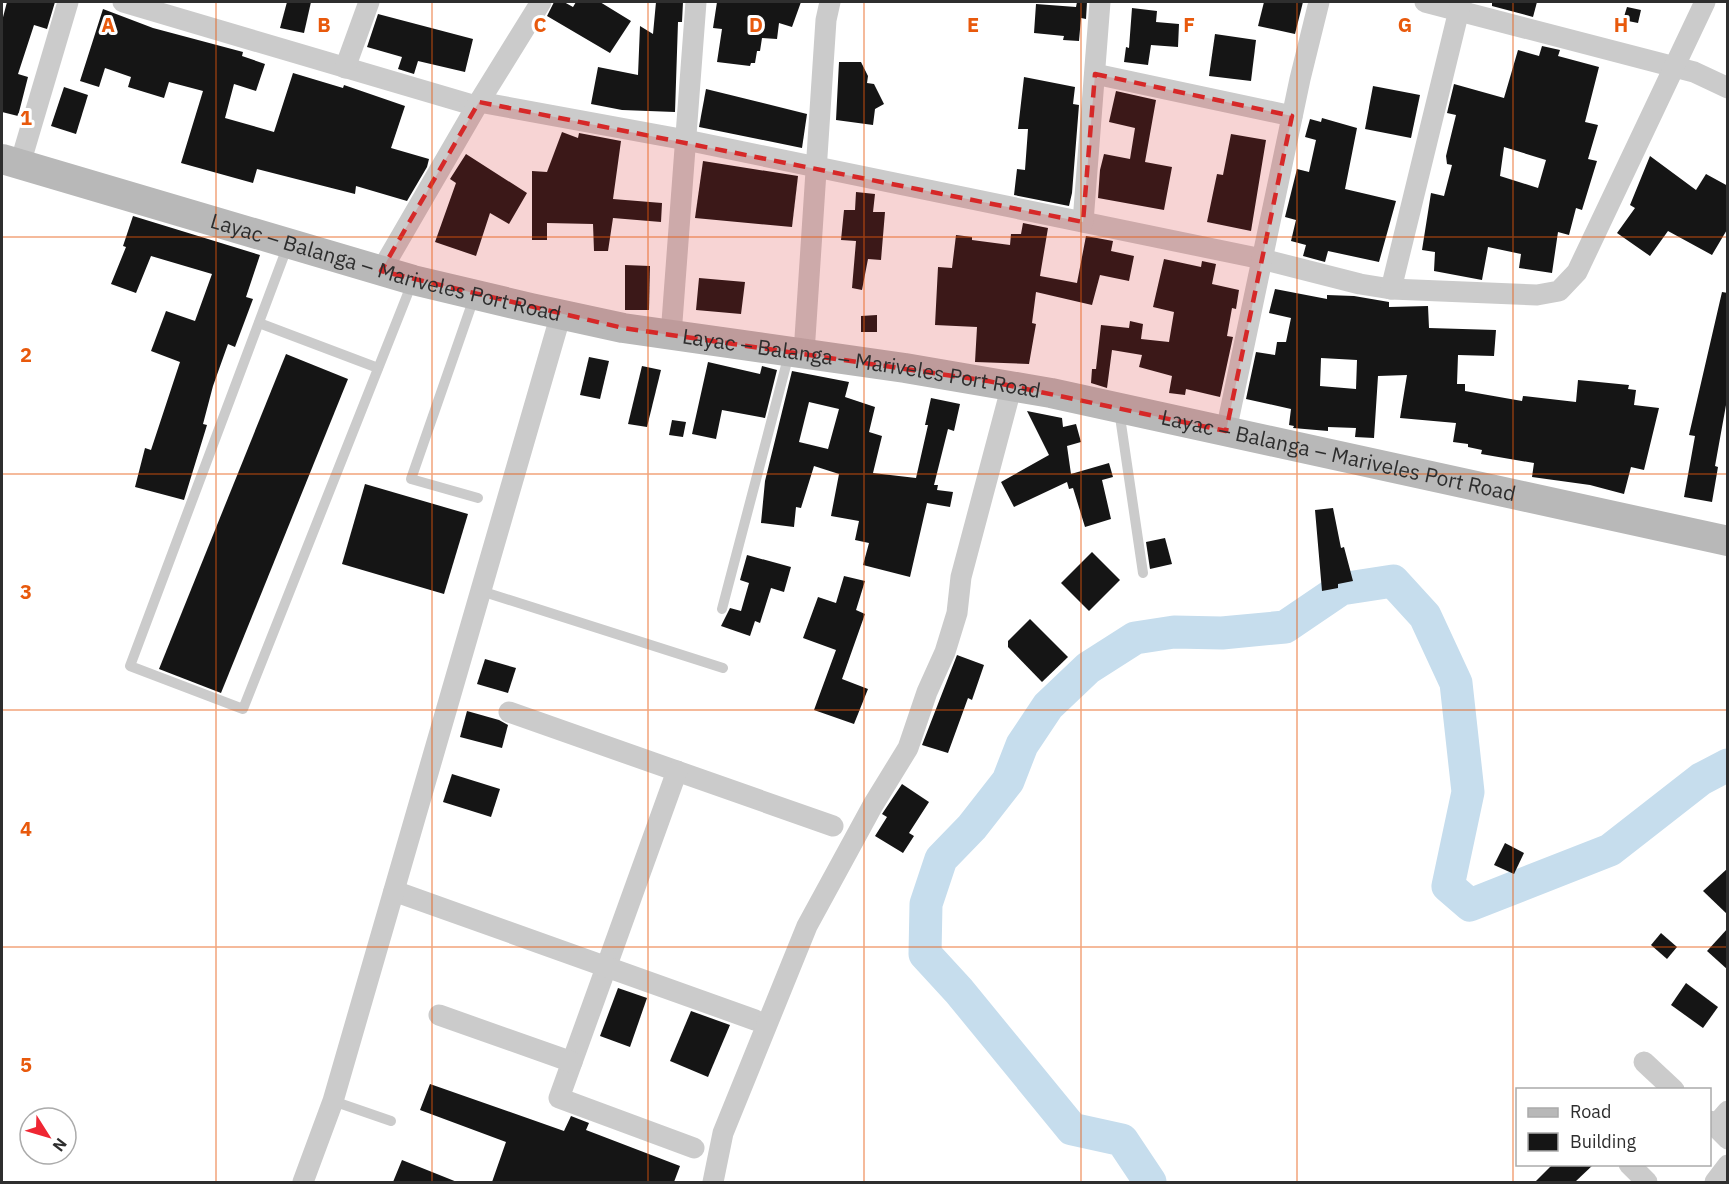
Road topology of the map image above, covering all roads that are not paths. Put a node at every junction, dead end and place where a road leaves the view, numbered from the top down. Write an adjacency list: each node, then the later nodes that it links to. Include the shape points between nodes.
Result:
1 (68, 2): 19 (street)
2 (123, 2): 13 (street)
3 (369, 2): 13 (street)
4 (541, 2): 16 (street)
5 (696, 2): 18 (street)
6 (830, 2): 20 (street)
7 (1100, 2): 14 (street)
8 (1319, 2): 17 (street)
9 (1425, 2): 11 (street)
10 (1705, 2): 12 (street)
11 (1460, 6): 12 (street); 26 (street)
12 (1674, 67): 15 (street); 26 (street, via 1577,272 1566,286 1537,295)
13 (345, 68): 16 (street)
14 (1095, 74): 17 (street); 21 (street)
15 (1728, 88)
16 (478, 104): 18 (street); 24 (street)
17 (1292, 116): 23 (street)
18 (686, 140): 20 (street); 30 (street)
19 (10, 162): 22 (main road, Layac – Balanga – Mariveles Port Road)
20 (818, 167): 21 (street); 31 (street)
21 (1083, 222): 23 (street)
22 (288, 244): 24 (main road, Layac – Balanga – Mariveles Port Road); 29 (lane)
23 (1262, 259): 26 (street); 35 (street)
24 (381, 271): 25 (main road, Layac – Balanga – Mariveles Port Road)
25 (413, 280): 27 (main road, Layac – Balanga – Mariveles Port Road); 32 (lane)
26 (1391, 289)
27 (475, 295): 28 (main road, Layac – Balanga – Mariveles Port Road); 36 (lane, via 411,480)
28 (561, 314): 30 (main road, Layac – Balanga – Mariveles Port Road); 39 (street)
29 (259, 323): 32 (lane); 32 (lane, via 130,666 243,709)
30 (671, 335): 31 (main road, Layac – Balanga – Mariveles Port Road)
31 (797, 352): 33 (main road, Layac – Balanga – Mariveles Port Road); 40 (lane)
32 (378, 368)
33 (1012, 385): 34 (main road, Layac – Balanga – Mariveles Port Road); 58 (street, via 945,652 908,748 807,926 723,1133)
34 (1119, 408): 35 (main road, Layac – Balanga – Mariveles Port Road); 38 (lane)
35 (1226, 431): 37 (main road, Layac – Balanga – Mariveles Port Road)
36 (478, 498)
37 (1728, 541)
38 (1143, 573)
39 (481, 591): 41 (lane); 45 (street)
40 (722, 609)
41 (723, 668)
42 (509, 712): 43 (street)
43 (677, 771): 44 (street); 46 (street)
44 (833, 826)
45 (394, 891): 46 (street); 52 (street)
46 (605, 966): 48 (street); 49 (street)
47 (439, 1015): 49 (street)
48 (755, 1020)
49 (572, 1062): 54 (street, via 559,1098)
50 (1644, 1062): 51 (street)
51 (1673, 1088)
52 (333, 1101): 53 (lane); 57 (street)
53 (390, 1121)
54 (694, 1148)
55 (1728, 1165): 60 (street)
56 (1631, 1166): 59 (street)
57 (303, 1182)
58 (713, 1182)
59 (1647, 1182)
60 (1715, 1182)

